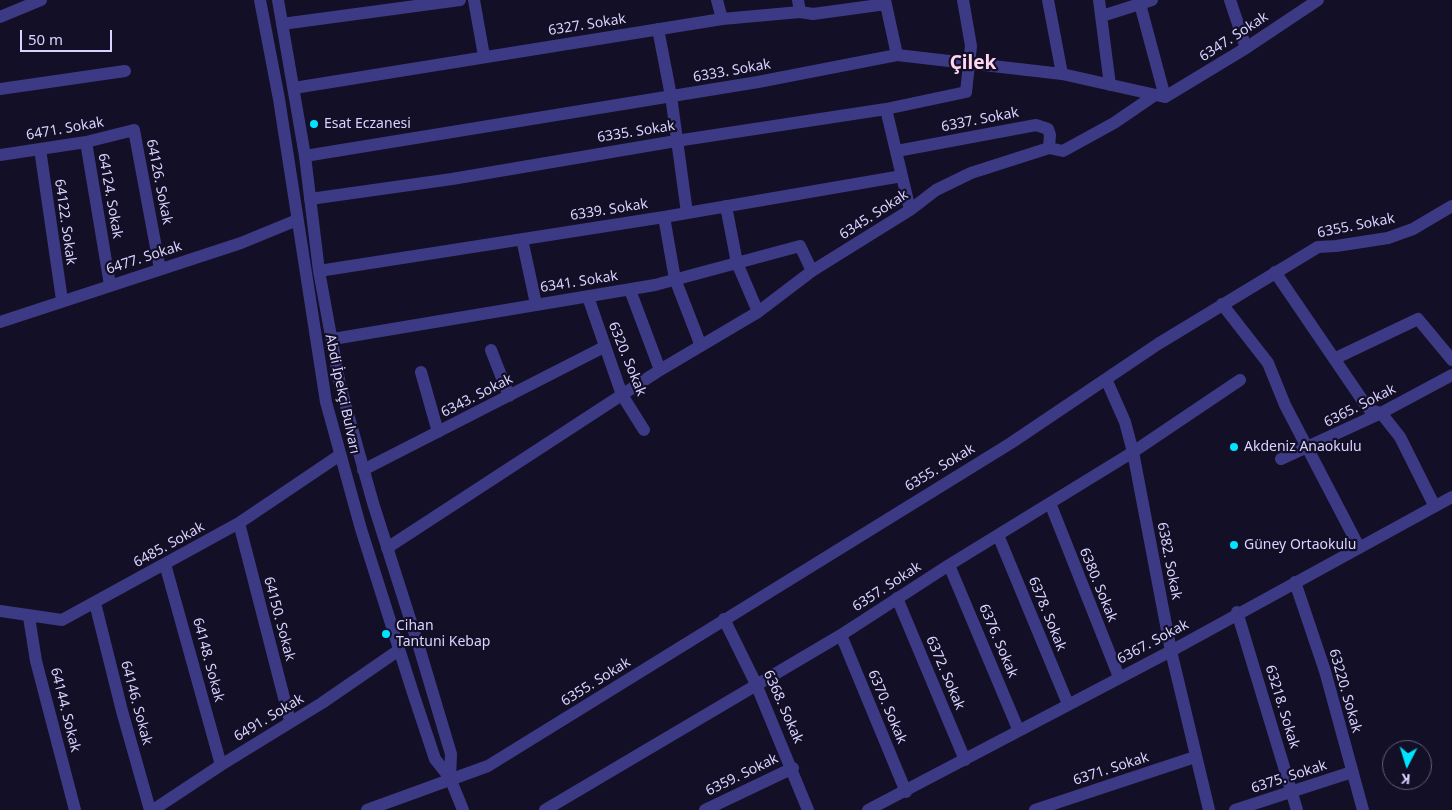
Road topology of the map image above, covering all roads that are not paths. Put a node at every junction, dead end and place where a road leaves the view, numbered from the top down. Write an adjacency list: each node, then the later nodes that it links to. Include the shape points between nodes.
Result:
1 (42, 0): 16 (street)
2 (260, 0): 47 (street, Abdi İpekçi Bulvarı)
3 (278, 0): 18 (street, Abdi İpekçi Bulvarı)
4 (460, 0): 18 (street)
5 (474, 0): 22 (street)
6 (717, 0): 17 (street)
7 (963, 0): 23 (street, via 971,46)
8 (1048, 0): 25 (street)
9 (1099, 0): 15 (street)
10 (1230, 0): 20 (street)
11 (1318, 0): 20 (street, 6347. Sokak)
12 (886, 2): 14 (street, 6327. Sokak, via 813,14); 21 (street)
13 (1146, 2): 15 (street); 30 (street)
14 (799, 6): 17 (street, 6327. Sokak)
15 (1102, 16): 26 (street)
16 (0, 17)
17 (722, 19): 19 (street, 6327. Sokak)
18 (282, 24): 27 (street, Abdi İpekçi Bulvarı)
19 (658, 29): 22 (street, 6327. Sokak); 29 (street)
20 (1246, 48): 30 (street, 6347. Sokak)
21 (897, 55): 23 (street, 6333. Sokak); 29 (street, 6333. Sokak)
22 (484, 56): 27 (street, 6327. Sokak)
23 (970, 64): 25 (street, 6333. Sokak); 31 (street, 6335. Sokak, via 966,92)
24 (124, 71): 28 (street)
25 (1062, 74): 26 (street, 6333. Sokak)
26 (1110, 85): 30 (street, 6333. Sokak)
27 (294, 88): 39 (street, Abdi İpekçi Bulvarı)
28 (0, 89)
29 (671, 96): 33 (street); 39 (street, 6333. Sokak)
30 (1160, 96): 35 (street, 6345. Sokak, via 1080,144 1063,151)
31 (886, 109): 33 (street, 6335. Sokak); 37 (street)
32 (134, 130): 34 (street, 6471. Sokak); 50 (street, 64126. Sokak)
33 (676, 141): 41 (street, 6335. Sokak); 45 (street)
34 (86, 142): 36 (street, 6471. Sokak); 55 (street, 64124. Sokak)
35 (1049, 148): 37 (street, 6337. Sokak, via 1048,129 1036,125); 44 (street, 6345. Sokak, via 971,173 936,190)
36 (40, 149): 38 (street, 6471. Sokak); 58 (street, 64122. Sokak)
37 (897, 151): 40 (street)
38 (0, 155)
39 (305, 156): 41 (street, Abdi İpekçi Bulvarı)
40 (902, 176): 42 (street, 6339. Sokak); 44 (street)
41 (310, 199): 51 (street, Abdi İpekçi Bulvarı)
42 (726, 206): 45 (street, 6339. Sokak); 49 (street)
43 (1452, 206): 53 (street, 6355. Sokak, via 1412,229 1388,238 1318,247)
44 (910, 210): 52 (street, 6345. Sokak)
45 (687, 213): 46 (street, 6339. Sokak)
46 (664, 217): 48 (street, 6339. Sokak); 54 (street)
47 (297, 220): 50 (street, 6477. Sokak); 81 (street, Abdi İpekçi Bulvarı, via 326,402)
48 (522, 239): 51 (street, 6339. Sokak); 59 (street)
49 (736, 263): 52 (street, 6341. Sokak, via 800,246); 54 (street, 6341. Sokak); 61 (street)
50 (160, 269): 55 (street, 6477. Sokak)
51 (319, 271): 63 (street, Abdi İpekçi Bulvarı)
52 (812, 271): 61 (street, 6345. Sokak)
53 (1274, 272): 60 (street, 6355. Sokak); 67 (street)
54 (675, 279): 56 (street, 6341. Sokak); 64 (street)
55 (110, 285): 58 (street, 6477. Sokak)
56 (630, 290): 57 (street, 6341. Sokak); 69 (street)
57 (588, 297): 59 (street, 6341. Sokak); 65 (street, 6320. Sokak)
58 (62, 300): 62 (street, 6477. Sokak)
59 (536, 304): 63 (street, 6341. Sokak)
60 (1222, 304): 72 (street, 6355. Sokak); 79 (street, via 1268,363)
61 (758, 312): 64 (street, 6345. Sokak)
62 (0, 322)
63 (332, 339): 83 (street, Abdi İpekçi Bulvarı, via 340,385)
64 (701, 346): 69 (street, 6345. Sokak)
65 (604, 347): 74 (street, 6320. Sokak); 75 (street, 6343. Sokak)
66 (491, 350): 75 (street)
67 (1336, 358): 68 (street, via 1418,319); 76 (street, via 1370,410)
68 (1452, 360)
69 (660, 370): 74 (street, 6345. Sokak)
70 (421, 372): 78 (street)
71 (1452, 375): 76 (street, 6365. Sokak)
72 (1106, 379): 80 (street, 6382. Sokak, via 1125,422); 99 (street, 6355. Sokak, via 1011,443)
73 (1240, 380): 80 (street, 6357. Sokak)
74 (622, 395): 77 (street, 6320. Sokak); 90 (street, 6345. Sokak)
75 (509, 396): 78 (street, 6343. Sokak)
76 (1381, 413): 79 (street, 6365. Sokak); 86 (street, via 1400,437)
77 (644, 430)
78 (438, 432): 83 (street, 6343. Sokak)
79 (1307, 449): 82 (street, 6365. Sokak); 89 (street)
80 (1133, 452): 85 (street, 6357. Sokak); 102 (street, 6382. Sokak)
81 (340, 455): 87 (street, 6485. Sokak); 101 (street, Abdi İpekçi Bulvarı)
82 (1280, 459)
83 (363, 470): 90 (street, Abdi İpekçi Bulvarı)
84 (1452, 498): 86 (street, 6367. Sokak)
85 (1050, 503): 88 (street, 6357. Sokak); 103 (street, 6380. Sokak)
86 (1434, 505): 89 (street, 6367. Sokak)
87 (238, 523): 91 (street, 6485. Sokak); 106 (street, 64150. Sokak)
88 (998, 535): 92 (street, 6357. Sokak); 105 (street, 6378. Sokak)
89 (1359, 547): 93 (street, 6367. Sokak)
90 (387, 548): 113 (street, Abdi İpekçi Bulvarı, via 450,754)
91 (165, 564): 95 (street, 6485. Sokak); 110 (street, 64148. Sokak)
92 (949, 564): 94 (street, 6357. Sokak); 107 (street, 6376. Sokak)
93 (1295, 582): 97 (street, 6367. Sokak); 112 (street, 63220. Sokak, via 1325,671)
94 (897, 598): 100 (street, 6357. Sokak); 109 (street, 6372. Sokak)
95 (95, 603): 98 (street, 6485. Sokak, via 62,620); 117 (street, 64146. Sokak)
96 (0, 611): 98 (street, 6485. Sokak)
97 (1238, 612): 102 (street, 6367. Sokak); 114 (street, 63218. Sokak)
98 (29, 617): 116 (street, 64144. Sokak, via 36,661)
99 (724, 620): 104 (street, 6368. Sokak); 113 (street, 6355. Sokak, via 488,766)
100 (841, 635): 104 (street, 6357. Sokak); 115 (street, 6370. Sokak)
101 (399, 650): 106 (street, 6491. Sokak); 113 (street, Abdi İpekçi Bulvarı, via 436,759)
102 (1171, 651): 103 (street, 6367. Sokak); 108 (street, 6382. Sokak)
103 (1119, 677): 105 (street, 6367. Sokak)
104 (756, 684): 111 (street, 6368. Sokak); 120 (street, 6357. Sokak)
105 (1068, 704): 107 (street, 6367. Sokak)
106 (290, 721): 110 (street, 6491. Sokak)
107 (1018, 729): 109 (street, 6367. Sokak)
108 (1196, 757): 124 (street, 6371. Sokak); 125 (street, 6382. Sokak)
109 (964, 760): 115 (street, 6367. Sokak)
110 (221, 765): 117 (street, 6491. Sokak)
111 (793, 768): 121 (street, 6359. Sokak); 122 (street, 6368. Sokak)
112 (1352, 772): 114 (street, 6375. Sokak); 128 (street, 63220. Sokak)
113 (450, 778): 118 (street, 6355. Sokak); 119 (street, Abdi İpekçi Bulvarı)
114 (1292, 790): 126 (street, 6375. Sokak); 127 (street, 63218. Sokak)
115 (906, 792): 123 (street, 6367. Sokak)
116 (75, 810)
117 (151, 810)
118 (367, 810)
119 (463, 810)
120 (545, 810)
121 (705, 810)
122 (808, 810)
123 (868, 810)
124 (1035, 810)
125 (1209, 810)
126 (1235, 810)
127 (1297, 810)
128 (1364, 810)

